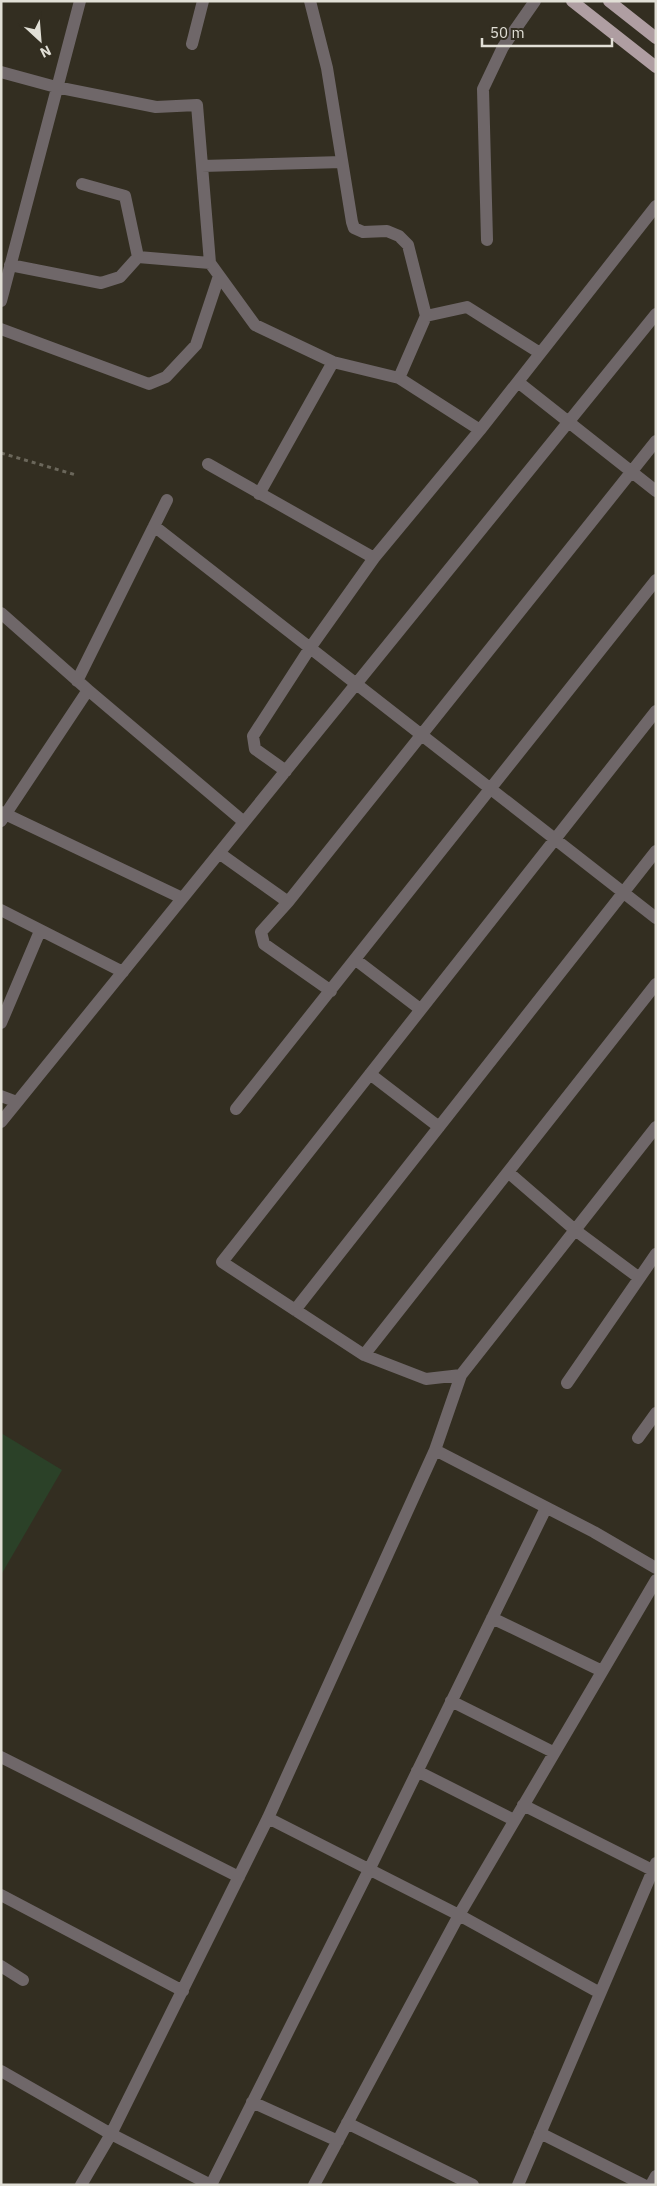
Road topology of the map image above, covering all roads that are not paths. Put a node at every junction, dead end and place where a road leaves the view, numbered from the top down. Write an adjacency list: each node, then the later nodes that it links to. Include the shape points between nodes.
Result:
1 (80, 1): 11 (street)
2 (202, 1): 8 (street)
3 (310, 1): 12 (street, via 327,68)
4 (534, 1): 16 (street, via 503,47 483,89)
5 (572, 1): 9 (main road)
6 (609, 1): 7 (main road)
7 (656, 38)
8 (192, 44)
9 (656, 67)
10 (1, 72): 11 (street)
11 (56, 87): 13 (street, via 156,107 197,105); 19 (street)
12 (342, 162): 13 (street); 23 (street, via 354,228 363,232 386,231 399,236 408,245)
13 (202, 166): 18 (street)
14 (82, 184): 17 (street, via 126,196)
15 (656, 206): 25 (street)
16 (487, 240)
17 (138, 256): 18 (street); 19 (street, via 120,277 102,283)
18 (210, 262): 20 (street)
19 (10, 265): 21 (street)
20 (219, 276): 24 (street, via 196,345 166,376 149,384); 26 (street, via 255,325)
21 (1, 301)
22 (656, 314): 29 (street)
23 (426, 316): 25 (street, via 467,307); 27 (street)
24 (1, 329)
25 (540, 353): 28 (street)
26 (333, 362): 27 (street); 35 (street)
27 (398, 378): 30 (street)
28 (518, 382): 29 (street); 30 (street)
29 (568, 422): 33 (street); 43 (street)
30 (480, 430): 38 (street)
31 (656, 441): 33 (street)
32 (208, 464): 35 (street)
33 (631, 472): 34 (street); 46 (street)
34 (656, 492)
35 (259, 494): 38 (street)
36 (167, 500): 37 (street)
37 (154, 526): 41 (street); 42 (street)
38 (374, 558): 41 (street)
39 (656, 580): 48 (street)
40 (1, 613): 42 (street)
41 (310, 648): 43 (street); 47 (street, via 253,736 255,749)
42 (78, 681): 44 (street)
43 (356, 684): 46 (street); 47 (street)
44 (88, 690): 49 (street); 50 (street)
45 (656, 711): 51 (street)
46 (422, 735): 48 (street); 56 (street)
47 (286, 771): 50 (street)
48 (491, 789): 51 (street); 60 (street)
49 (3, 815): 55 (street)
50 (244, 822): 53 (street)
51 (555, 839): 54 (street); 64 (street)
52 (656, 851): 54 (street)
53 (219, 853): 55 (street); 56 (street)
54 (623, 892): 58 (street); 71 (street)
55 (182, 898): 61 (street)
56 (288, 902): 63 (street, via 260,932 264,944)
57 (1, 910): 59 (street)
58 (656, 918)
59 (40, 931): 61 (street); 65 (street)
60 (356, 960): 63 (street); 64 (street)
61 (123, 972): 68 (street)
62 (656, 984): 73 (street)
63 (331, 991): 69 (street)
64 (420, 1009): 66 (street)
65 (1, 1023)
66 (370, 1074): 71 (street); 77 (street, via 222,1262)
67 (1, 1096): 68 (street)
68 (17, 1102): 70 (street)
69 (236, 1109)
70 (1, 1122)
71 (439, 1127): 77 (street)
72 (656, 1127): 74 (street)
73 (508, 1172): 74 (street); 78 (street)
74 (575, 1230): 76 (street); 79 (street)
75 (656, 1254): 76 (street)
76 (638, 1277): 80 (street)
77 (296, 1310): 78 (street)
78 (364, 1355): 79 (street, via 426,1379)
79 (461, 1375): 83 (street)
80 (567, 1383)
81 (656, 1413): 82 (street)
82 (638, 1438)
83 (435, 1450): 84 (street); 94 (street)
84 (546, 1508): 85 (street); 87 (street)
85 (656, 1568)
86 (656, 1580): 88 (street)
87 (492, 1618): 88 (street); 89 (street)
88 (602, 1671): 90 (street)
89 (451, 1701): 90 (street); 92 (street)
90 (554, 1752): 93 (street)
91 (1, 1757): 98 (street)
92 (417, 1771): 95 (street); 96 (street)
93 (523, 1805): 95 (street); 97 (street)
94 (268, 1818): 96 (street); 98 (street)
95 (514, 1820): 100 (street)
96 (370, 1868): 100 (street); 106 (street)
97 (655, 1869): 104 (street)
98 (239, 1877): 103 (street)
99 (1, 1895): 103 (street)
100 (459, 1915): 104 (street); 107 (street)
101 (1, 1966): 102 (street)
102 (23, 1980)
103 (183, 1991): 109 (street)
104 (600, 1993): 108 (street)
105 (1, 2071): 109 (street)
106 (252, 2102): 110 (street); 113 (street)
107 (347, 2123): 110 (street); 115 (street)
108 (540, 2133): 116 (street); 117 (street)
109 (111, 2134): 112 (street); 113 (street)
110 (338, 2141): 114 (street)
111 (656, 2176): 118 (street)
112 (81, 2185)
113 (211, 2185)
114 (314, 2185)
115 (473, 2185)
116 (518, 2185)
117 (644, 2185)
118 (651, 2185)

